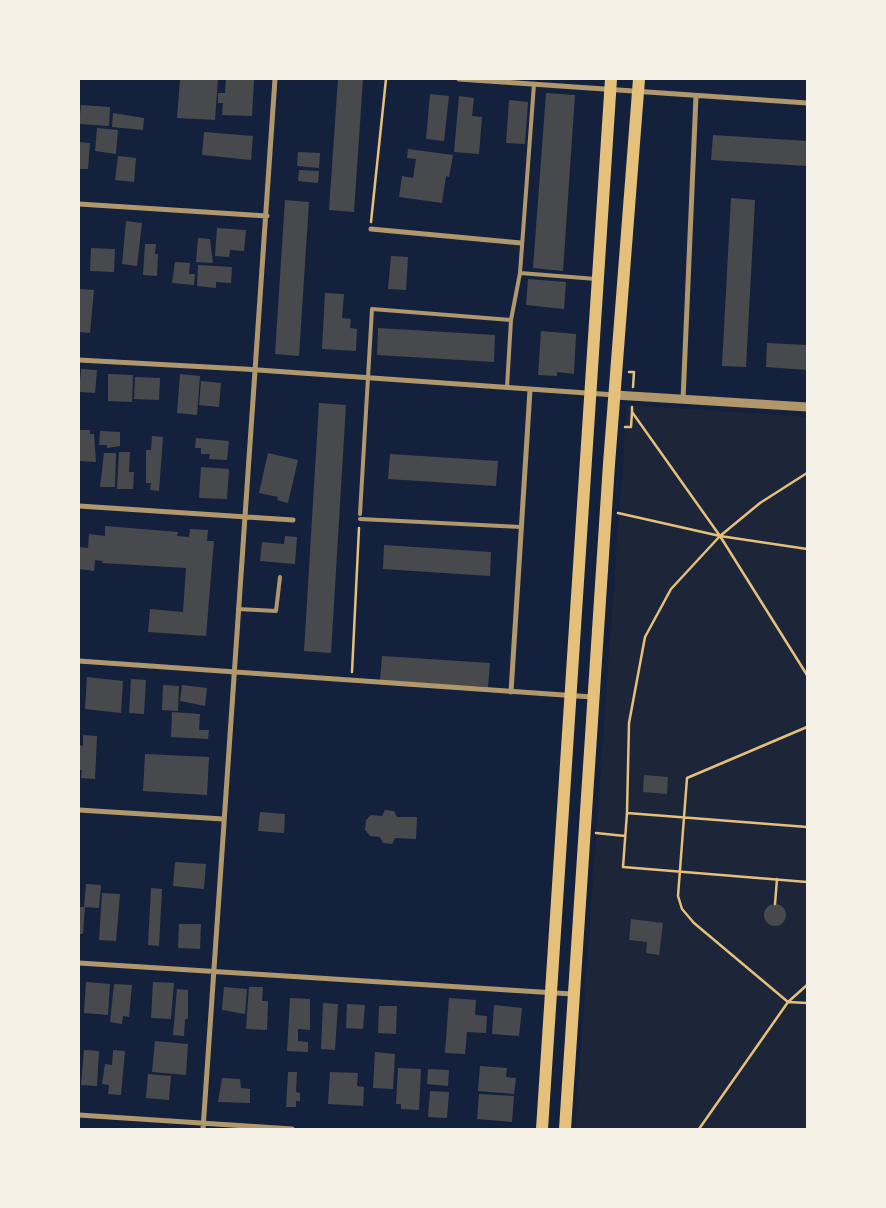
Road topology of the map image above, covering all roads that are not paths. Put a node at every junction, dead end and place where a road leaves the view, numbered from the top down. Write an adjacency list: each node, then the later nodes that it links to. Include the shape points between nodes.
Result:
1 (275, 79): 9 (street)
2 (459, 79): 3 (street)
3 (534, 84): 4 (street); 11 (lane)
4 (611, 85): 5 (street); 13 (main road)
5 (638, 85): 6 (street); 21 (main road)
6 (696, 96): 7 (street); 22 (street)
7 (807, 103)
8 (79, 204): 9 (street)
9 (267, 216): 16 (street)
10 (370, 229): 11 (street)
11 (521, 243): 12 (lane)
12 (520, 273): 13 (lane); 14 (lane)
13 (599, 279): 20 (main road)
14 (510, 320): 17 (lane, via 372,309); 18 (lane)
15 (79, 360): 16 (street)
16 (256, 370): 17 (street); 25 (street)
17 (367, 377): 18 (street); 27 (lane, via 360,516)
18 (506, 388): 19 (street)
19 (530, 390): 20 (street); 27 (street)
20 (590, 394): 21 (street); 33 (main road)
21 (615, 395): 22 (street); 34 (main road)
22 (683, 400): 23 (street)
23 (807, 407)
24 (79, 506): 25 (street)
25 (245, 517): 26 (street); 29 (street)
26 (293, 520)
27 (521, 527): 32 (street)
28 (280, 577): 29 (lane, via 276,611)
29 (238, 610): 31 (street)
30 (79, 661): 31 (street)
31 (234, 671): 32 (street); 36 (street)
32 (510, 692): 33 (street)
33 (570, 697): 34 (street); 39 (main road)
34 (594, 697): 40 (main road)
35 (79, 810): 36 (street)
36 (223, 819): 38 (street)
37 (79, 963): 38 (street)
38 (214, 972): 39 (street); 42 (street)
39 (551, 993): 40 (street); 44 (main road)
40 (574, 994): 45 (main road)
41 (79, 1115): 42 (street)
42 (204, 1127): 43 (street)
43 (292, 1129)
44 (542, 1129)
45 (565, 1129)

